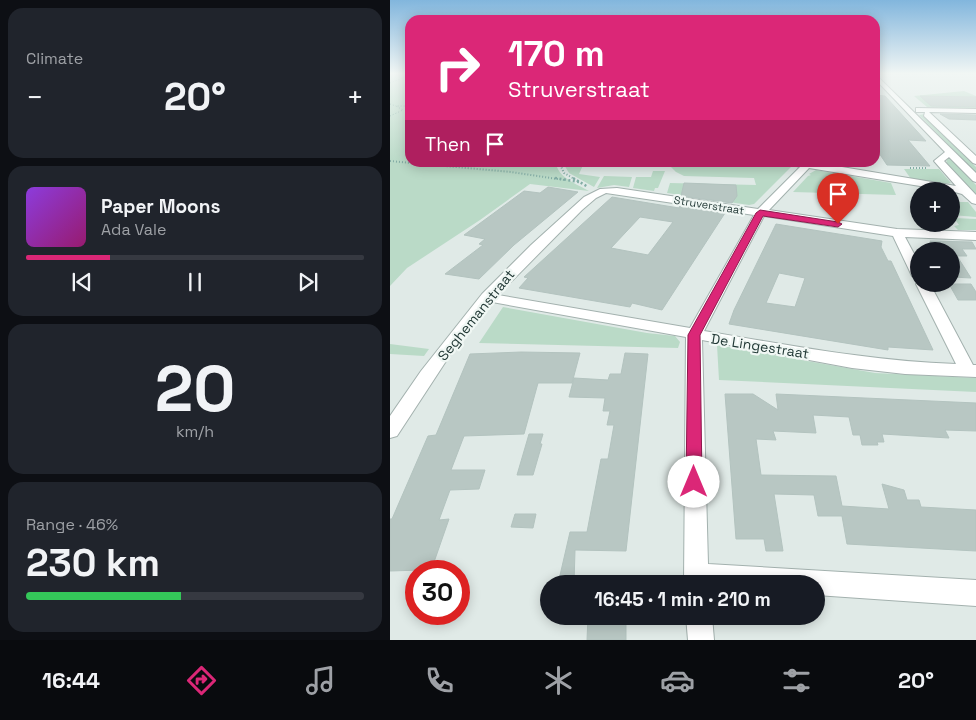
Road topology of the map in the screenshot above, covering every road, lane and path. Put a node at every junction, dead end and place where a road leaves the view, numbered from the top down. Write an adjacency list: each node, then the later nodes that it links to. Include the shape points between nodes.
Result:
1 (390, 104): 4 (path)
2 (904, 104): 6 (street)
3 (917, 104): 7 (street)
4 (396, 106): 5 (path); 9 (path, via 403,110)
5 (405, 106)
6 (910, 110): 7 (street); 10 (street)
7 (923, 110): 8 (street); 12 (street)
8 (976, 111)
9 (390, 116)
10 (952, 153): 18 (street); 21 (street, via 940,161)
11 (390, 161): 13 (path)
12 (976, 161)
13 (405, 162)
14 (456, 167): 19 (path)
15 (561, 167): 19 (path, via 564,173)
16 (804, 167): 23 (street)
17 (825, 167): 21 (street)
18 (976, 180)
19 (579, 182): 20 (path)
20 (596, 190): 23 (street, Struverstraat); 28 (street, Seghemanstraat)
21 (965, 191): 22 (street)
22 (976, 201)
23 (760, 213): 24 (street, Struverstraat); 29 (street)
24 (897, 233): 25 (street, Struverstraat); 26 (street)
25 (976, 236)
26 (910, 258)
27 (928, 292): 30 (street)
28 (487, 297): 29 (street, De Lingestraat); 31 (street, Seghemanstraat)
29 (694, 335): 30 (street, De Lingestraat, via 880,366); 32 (street)
30 (972, 371)
31 (390, 431)
32 (695, 575)
33 (825, 586): 34 (street)
34 (976, 593)
35 (700, 625): 36 (street)
36 (701, 640)

